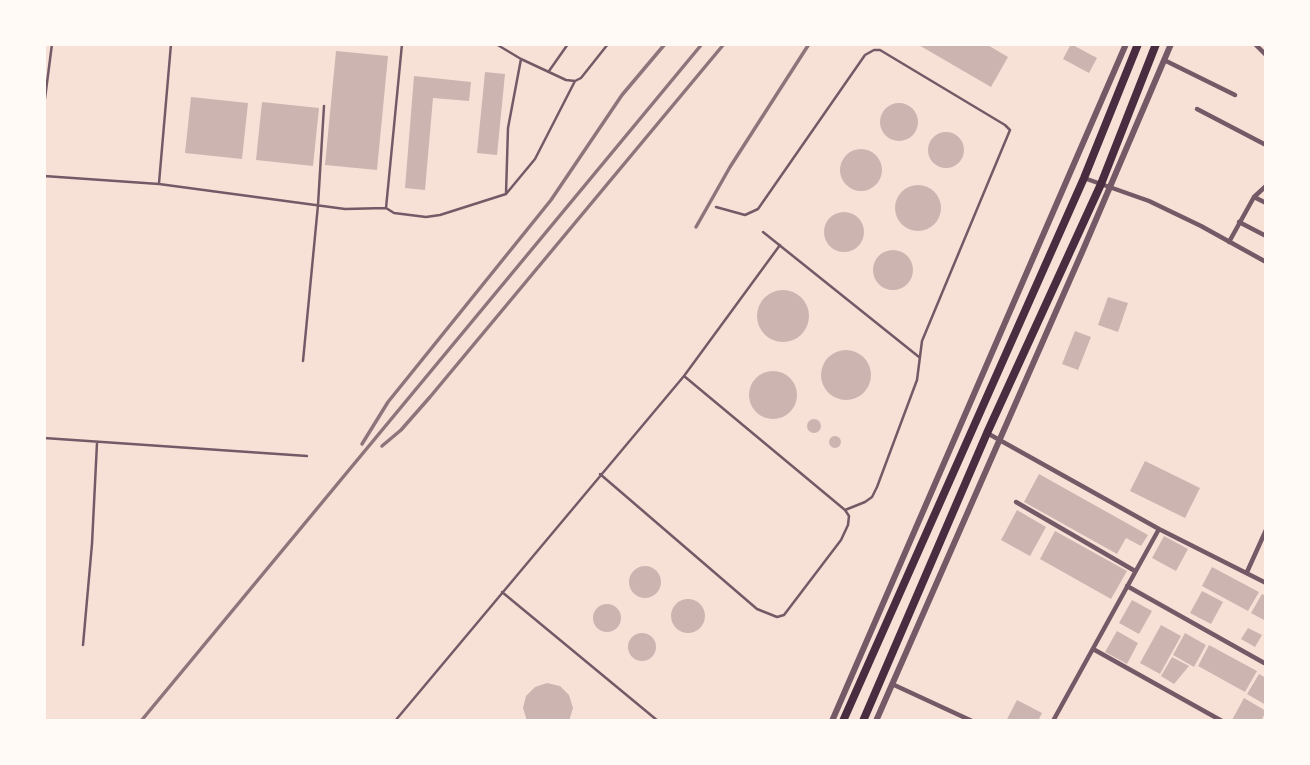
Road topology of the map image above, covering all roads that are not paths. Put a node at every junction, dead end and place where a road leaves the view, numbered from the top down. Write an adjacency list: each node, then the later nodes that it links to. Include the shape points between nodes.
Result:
1 (52, 44): 18 (lane)
2 (171, 44): 24 (lane)
3 (402, 44): 33 (lane)
4 (496, 44): 13 (lane)
5 (568, 44): 15 (lane)
6 (608, 44): 16 (lane)
7 (1126, 44): 66 (street)
8 (1138, 44): 23 (highway)
9 (1156, 44): 25 (highway)
10 (1171, 44): 14 (street)
11 (1255, 44): 12 (street)
12 (1266, 55)
13 (521, 59): 15 (lane); 28 (lane, via 508,128)
14 (1164, 60): 17 (street); 26 (street)
15 (549, 71): 16 (lane)
16 (575, 81): 28 (lane, via 535,159)
17 (1235, 95)
18 (44, 106)
19 (324, 106): 31 (lane)
20 (1197, 109): 21 (street)
21 (1266, 145)
22 (44, 176): 24 (lane)
23 (1083, 178): 25 (street); 58 (highway)
24 (159, 184): 31 (lane)
25 (1101, 184): 26 (street); 43 (highway)
26 (1111, 186): 37 (street); 45 (street)
27 (1266, 186): 29 (street)
28 (506, 194): 33 (lane, via 426,217)
29 (1254, 197): 30 (street); 34 (street)
30 (1266, 203)
31 (318, 205): 33 (lane); 41 (lane)
32 (716, 207): 40 (lane, via 745,215 758,209 865,55 874,50 1008,127 1010,135)
33 (386, 208)
34 (1239, 222): 36 (street); 37 (street)
35 (763, 232): 38 (lane)
36 (1266, 236)
37 (1229, 242): 39 (street)
38 (780, 245): 40 (lane); 42 (lane)
39 (1266, 262)
40 (919, 357): 50 (lane, via 917,380 877,487 872,497)
41 (303, 361)
42 (684, 376): 48 (lane); 50 (lane)
43 (987, 433): 45 (street); 59 (highway)
44 (44, 438): 46 (lane)
45 (1000, 439): 51 (street); 63 (street)
46 (97, 443): 47 (lane); 60 (lane)
47 (307, 456)
48 (600, 474): 50 (lane, via 757,609 777,617 784,615 841,540 848,525); 57 (lane)
49 (1016, 502): 53 (street)
50 (845, 510)
51 (1159, 529): 53 (street); 54 (street)
52 (1266, 530): 54 (street)
53 (1135, 571): 56 (street)
54 (1247, 572): 55 (street)
55 (1266, 583)
56 (1127, 586): 61 (street); 62 (street)
57 (502, 592): 64 (lane); 65 (lane)
58 (886, 622): 59 (highway); 67 (highway)
59 (903, 629): 68 (highway)
60 (83, 645)
61 (1093, 649): 71 (street); 72 (street)
62 (1266, 664)
63 (892, 684): 69 (street); 70 (street)
64 (395, 721)
65 (658, 721)
66 (832, 721)
67 (844, 721)
68 (863, 721)
69 (876, 721)
70 (972, 721)
71 (1054, 721)
72 (1222, 721)

